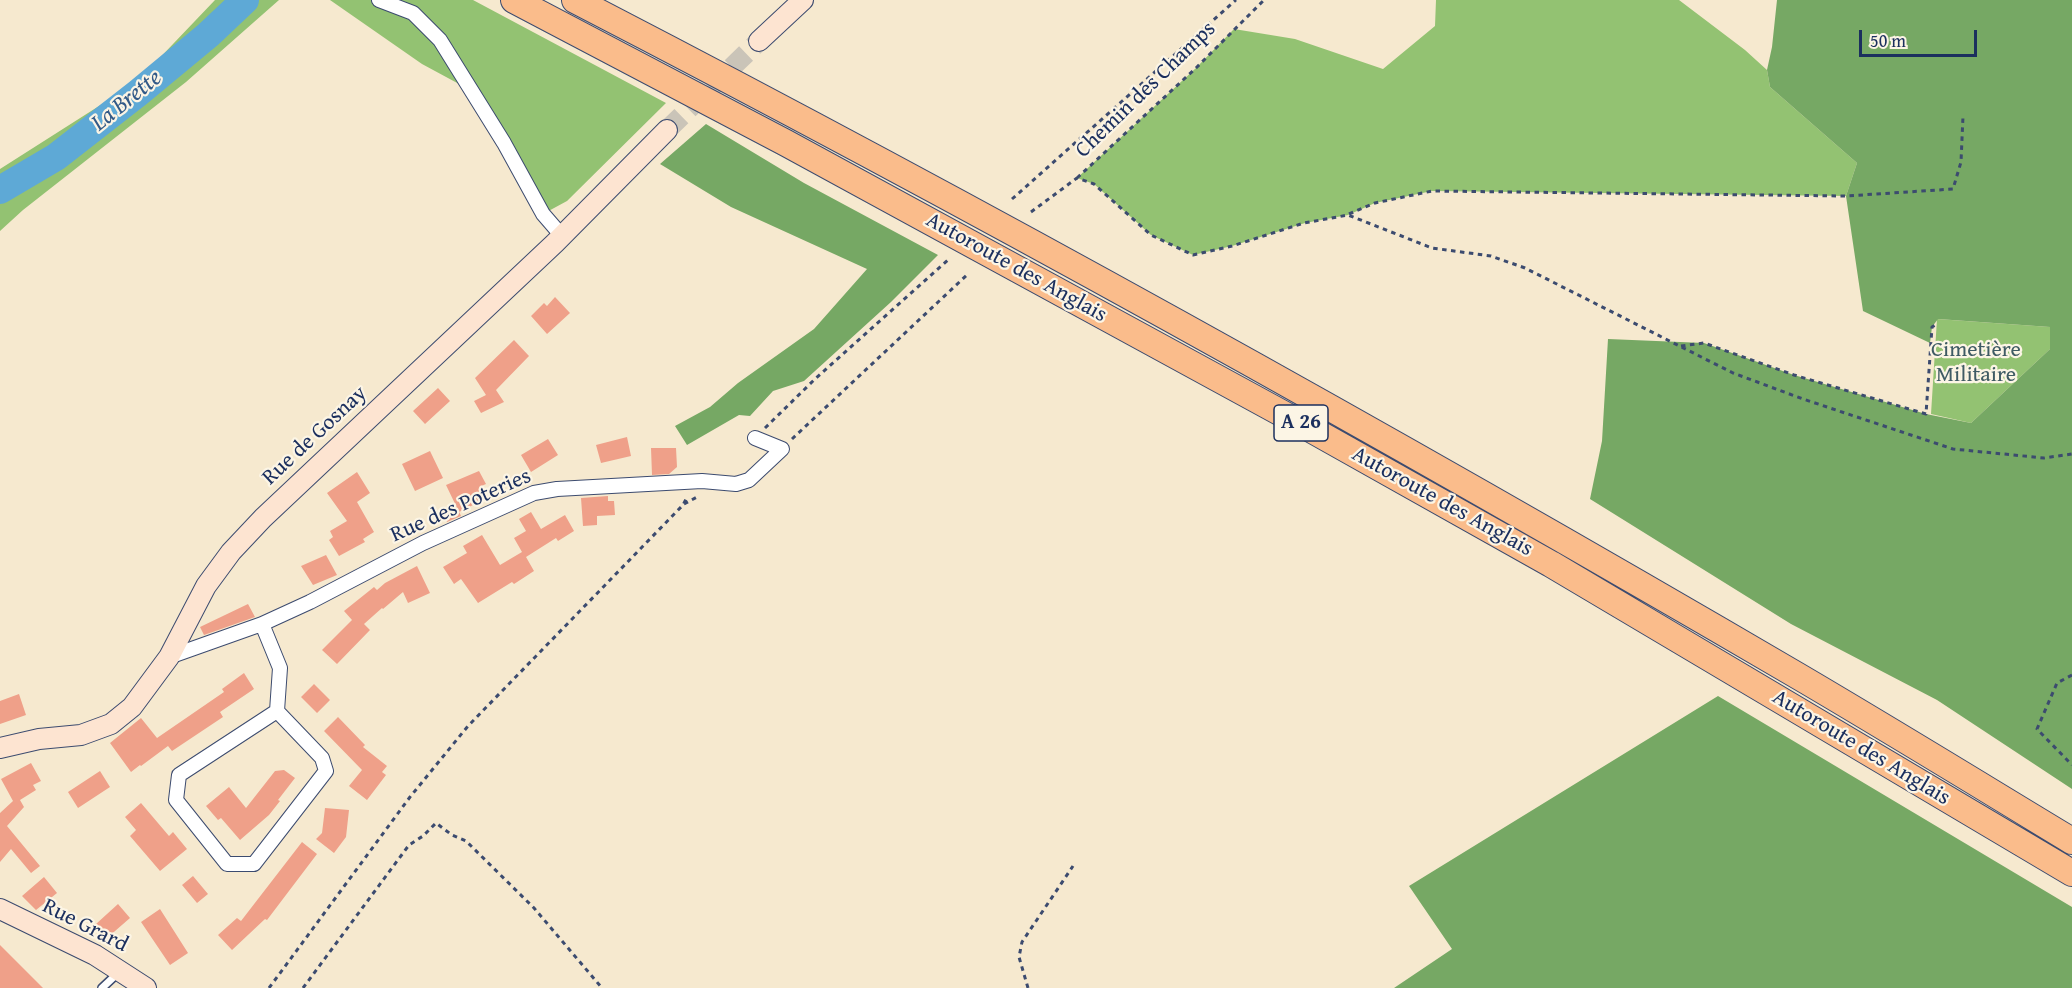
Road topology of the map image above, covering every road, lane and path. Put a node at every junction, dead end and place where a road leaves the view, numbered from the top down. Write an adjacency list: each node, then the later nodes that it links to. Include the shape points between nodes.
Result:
1 (379, 0): 14 (street, via 413,13 440,40 504,142 543,214)
2 (514, 0): 31 (highway, Autoroute des Anglais / A 26, via 786,143 1307,427 1551,564)
3 (574, 0): 29 (highway, Autoroute des Anglais / A 26, via 892,166 1558,536)
4 (802, 0): 7 (street)
5 (1236, 0): 11 (path)
6 (1264, 0): 10 (path, Chemin des Champs)
7 (759, 41)
8 (1963, 116): 13 (path, via 1961,162 1953,189 1846,196 1432,191 1375,203)
9 (667, 130): 14 (street, Rue de Gosnay)
10 (1077, 178): 12 (path, Chemin des Champs); 13 (path, via 1094,184 1151,234 1193,255)
11 (1012, 199)
12 (1031, 212)
13 (1348, 215): 18 (path, via 1432,248 1491,256 1526,268)
14 (562, 236): 24 (street, Rue de Gosnay, via 231,552 206,586)
15 (949, 259): 19 (path)
16 (969, 273): 20 (path)
17 (1937, 324): 18 (path, via 1932,327 1926,414 1794,375 1704,343)
18 (1679, 346): 21 (path, via 1733,373 1953,449 2044,458)
19 (755, 438): 20 (street)
20 (782, 449): 22 (street, Rue des Poteries, via 749,480 730,484)
21 (2072, 454)
22 (702, 481): 23 (street, Rue des Poteries, via 534,493 423,543); 36 (path, via 615,577 468,726 410,797)
23 (262, 624): 24 (street, Rue des Poteries); 26 (street, via 280,668)
24 (169, 657): 27 (street, Rue de Gosnay, via 132,707 111,724 81,735)
25 (2072, 675): 28 (path, via 2057,683 2037,729)
26 (278, 711): 26 (street, via 179,775 176,800 227,864 254,864 326,771 322,758)
27 (0, 748)
28 (2072, 765)
29 (2072, 841)
30 (1073, 866): 39 (path, via 1022,942 1019,957)
31 (2072, 873)
32 (0, 909): 33 (street, Rue Grard)
33 (121, 970): 34 (lane); 35 (street, Rue Grard)
34 (102, 988)
35 (146, 988)
36 (269, 988)
37 (303, 988): 38 (path, via 409,844 436,824 466,841 526,900)
38 (602, 988)
39 (1028, 988)

